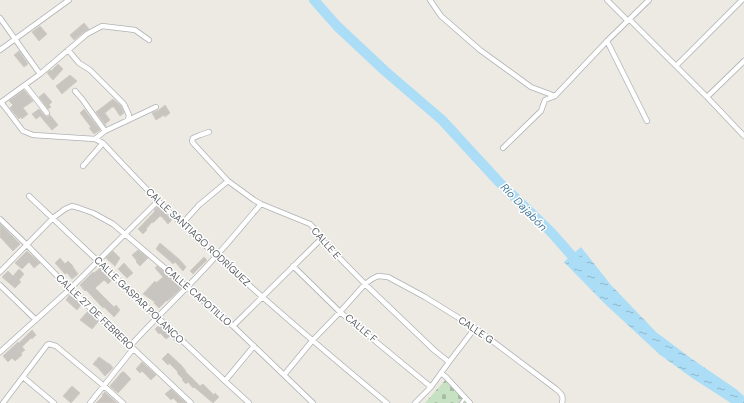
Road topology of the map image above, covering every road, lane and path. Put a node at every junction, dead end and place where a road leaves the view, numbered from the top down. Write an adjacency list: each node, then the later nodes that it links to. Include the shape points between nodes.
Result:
1 (69, 0): 8 (street)
2 (430, 0): 18 (street, via 441,16 480,50 531,86)
3 (607, 0): 7 (street)
4 (649, 0): 7 (street)
5 (742, 0): 14 (street)
6 (0, 18): 8 (street)
7 (629, 21): 10 (street); 14 (street)
8 (16, 39): 11 (street); 15 (street)
9 (149, 40): 12 (street, via 135,30 102,26 87,34)
10 (607, 42): 18 (street); 24 (street)
11 (0, 50)
12 (68, 50): 15 (street); 23 (street, via 124,104 129,115)
13 (744, 62): 19 (street)
14 (676, 66): 19 (street)
15 (40, 74): 16 (street)
16 (25, 85): 20 (street); 22 (street)
17 (74, 91): 25 (street)
18 (555, 96): 30 (street, via 545,100 541,111)
19 (707, 97): 27 (street)
20 (1, 103): 28 (street, CALLE SANTIAGO RODRÍGUEZ, via 28,133)
21 (156, 107): 23 (street)
22 (47, 113)
23 (128, 120): 25 (street)
24 (647, 121)
25 (105, 131): 28 (street)
26 (209, 132): 32 (street, CALLE E, via 193,138 193,144)
27 (744, 134)
28 (95, 139): 29 (street, CALLE SANTIAGO RODRÍGUEZ)
29 (103, 143): 31 (street); 34 (street, CALLE SANTIAGO RODRÍGUEZ)
30 (503, 148)
31 (83, 166)
32 (228, 180): 35 (street, CALLE E); 38 (street)
33 (29, 196): 36 (street, CALLE GASPAR POLANCO)
34 (158, 201): 38 (street, CALLE SANTIAGO RODRÍGUEZ); 39 (street)
35 (261, 204): 40 (street, CALLE E, via 310,224); 42 (street)
36 (53, 218): 39 (street, CALLE CAPOTILLO, via 72,206 113,224); 41 (street); 43 (street, CALLE GASPAR POLANCO)
37 (0, 219): 41 (street, CALLE 27 DE FEBRERO)
38 (182, 224): 42 (street, CALLE SANTIAGO RODRÍGUEZ)
39 (125, 234): 43 (street); 48 (street, CALLE CAPOTILLO)
40 (321, 239): 44 (street); 46 (street, CALLE E)
41 (26, 244): 45 (street); 49 (street, CALLE 27 DE FEBRERO)
42 (217, 256): 48 (street); 50 (street, CALLE SANTIAGO RODRÍGUEZ)
43 (98, 260): 49 (street); 52 (street, CALLE GASPAR POLANCO)
44 (293, 266): 50 (street); 51 (street, CALLE F)
45 (0, 272)
46 (365, 284): 51 (street); 55 (street, CALLE G, via 378,276 388,277); 60 (street, CALLE E)
47 (0, 285): 53 (street)
48 (187, 287): 52 (street); 54 (street, CALLE CAPOTILLO)
49 (70, 289): 53 (street); 58 (street, CALLE 27 DE FEBRERO)
50 (262, 297): 54 (street); 56 (street, CALLE SANTIAGO RODRÍGUEZ)
51 (340, 312): 56 (street); 66 (street, CALLE F)
52 (157, 317): 58 (street); 64 (street, CALLE GASPAR POLANCO)
53 (36, 320): 59 (street)
54 (233, 326): 57 (street, CALLE CAPOTILLO)
55 (475, 328): 60 (street); 68 (street, CALLE G, via 556,389 562,394)
56 (312, 341): 62 (street); 76 (street, CALLE SANTIAGO RODRÍGUEZ)
57 (254, 346): 62 (street, CALLE CAPOTILLO); 64 (street)
58 (131, 348): 65 (street); 73 (street, CALLE 27 DE FEBRERO)
59 (0, 352)
60 (449, 362): 61 (street)
61 (441, 373): 66 (street); 67 (street)
62 (284, 375): 75 (street, CALLE CAPOTILLO)
63 (23, 377): 65 (street, via 47,345 52,344); 69 (street); 70 (street)
64 (225, 381): 74 (street, CALLE GASPAR POLANCO)
65 (104, 386): 71 (street); 72 (street)
66 (431, 387): 77 (street)
67 (466, 398): 78 (lane); 79 (street)
68 (563, 401)
69 (3, 403)
70 (54, 403)
71 (90, 403)
72 (123, 403)
73 (192, 403)
74 (250, 403)
75 (313, 403)
76 (387, 403)
77 (415, 403)
78 (461, 403)
79 (470, 403)

